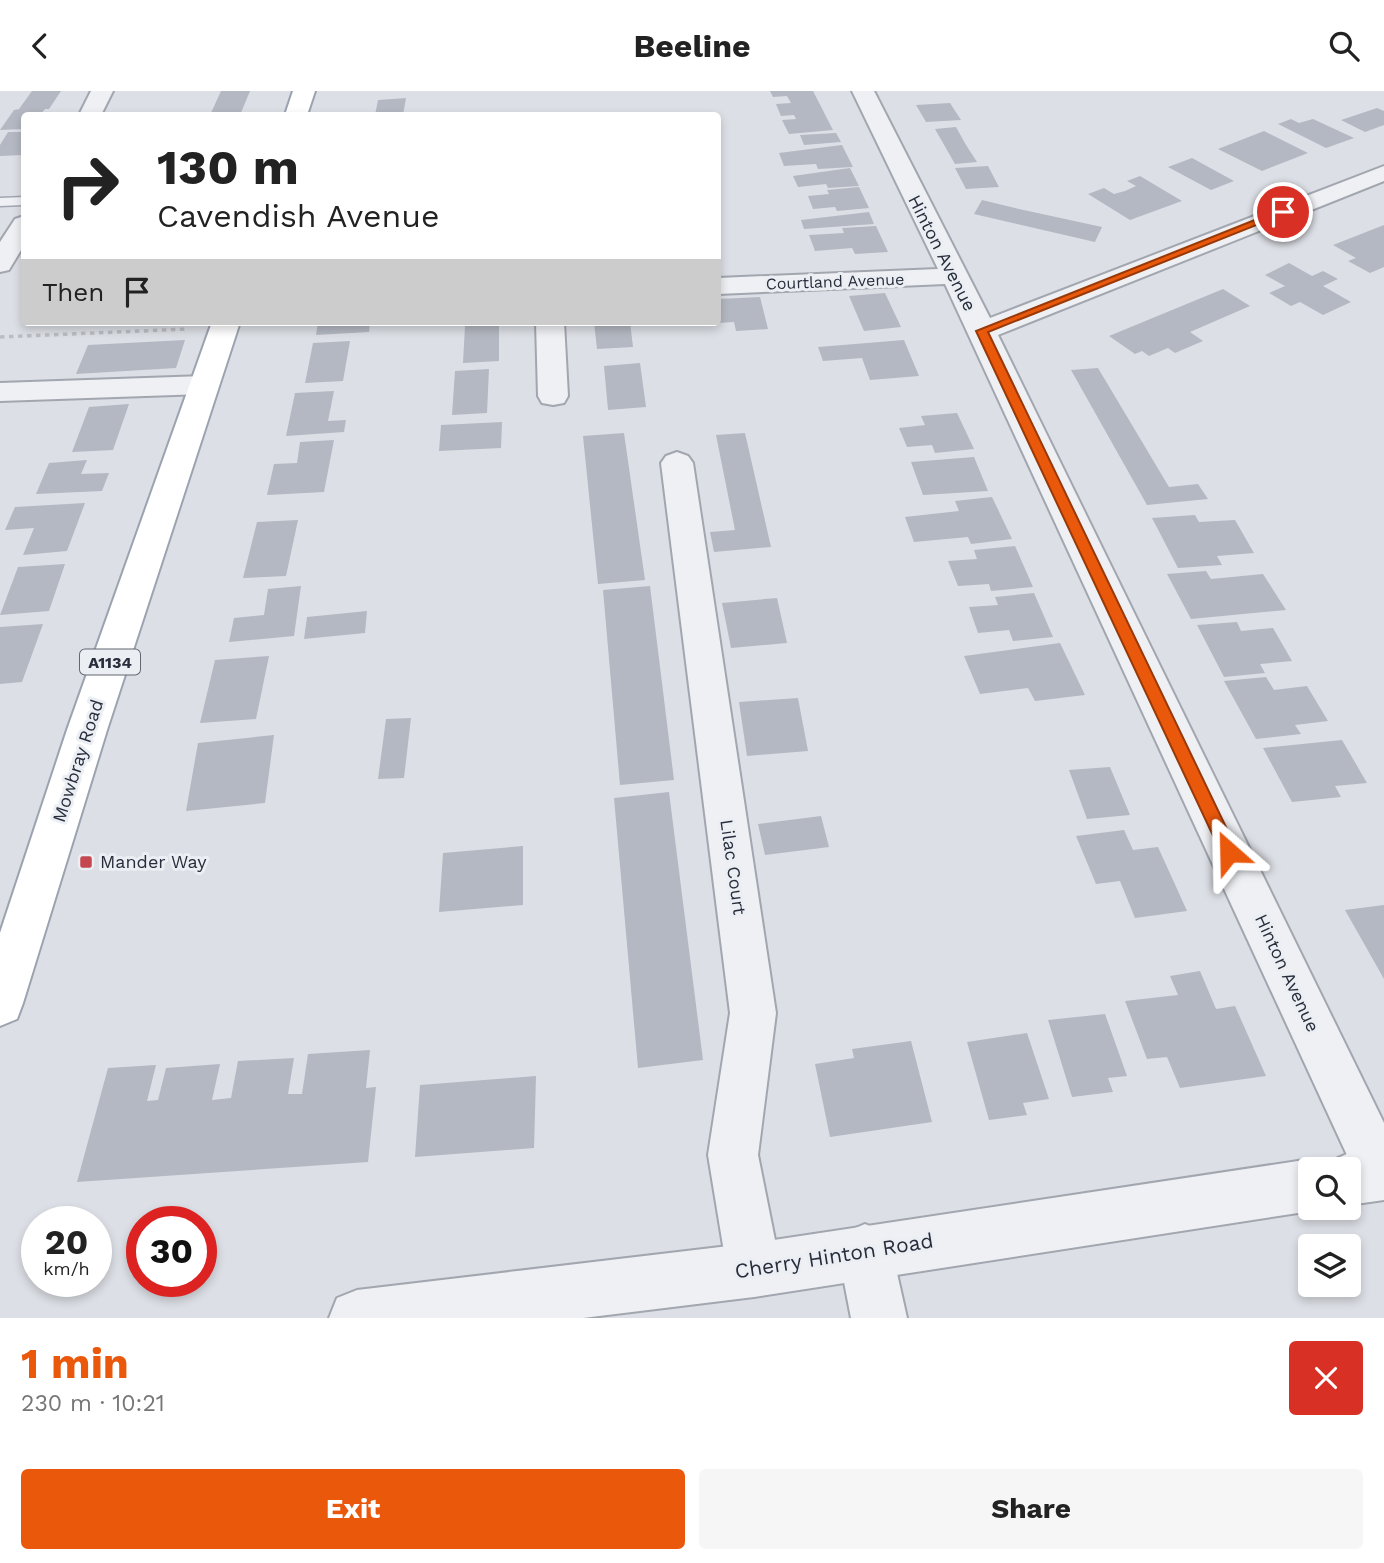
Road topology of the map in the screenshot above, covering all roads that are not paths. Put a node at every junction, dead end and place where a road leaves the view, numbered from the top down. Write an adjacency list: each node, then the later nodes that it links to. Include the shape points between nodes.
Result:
1 (102, 91): 4 (street)
2 (304, 91): 5 (main road)
3 (863, 91): 11 (street, Hinton Avenue)
4 (92, 112)
5 (297, 112)
6 (1384, 173): 15 (street)
7 (21, 201): 8 (lane)
8 (0, 202)
9 (21, 229): 10 (street)
10 (0, 264)
11 (952, 276): 12 (street, Courtland Avenue); 15 (street, Hinton Avenue)
12 (721, 286)
13 (225, 326): 16 (main road, Mowbray Road / A1134)
14 (550, 326): 18 (street)
15 (982, 331): 21 (street, Hinton Avenue)
16 (204, 385): 17 (street); 20 (main road, Mowbray Road / A1134)
17 (0, 392)
18 (553, 396)
19 (677, 463): 24 (street, Lilac Court, via 753,1013 733,1154)
20 (0, 1003)
21 (1372, 1176)
22 (1298, 1187): 23 (street, Cherry Hinton Road)
23 (865, 1251): 24 (street, Cherry Hinton Road); 26 (street)
24 (754, 1270): 25 (street, Cherry Hinton Road)
25 (357, 1318)
26 (879, 1318)

